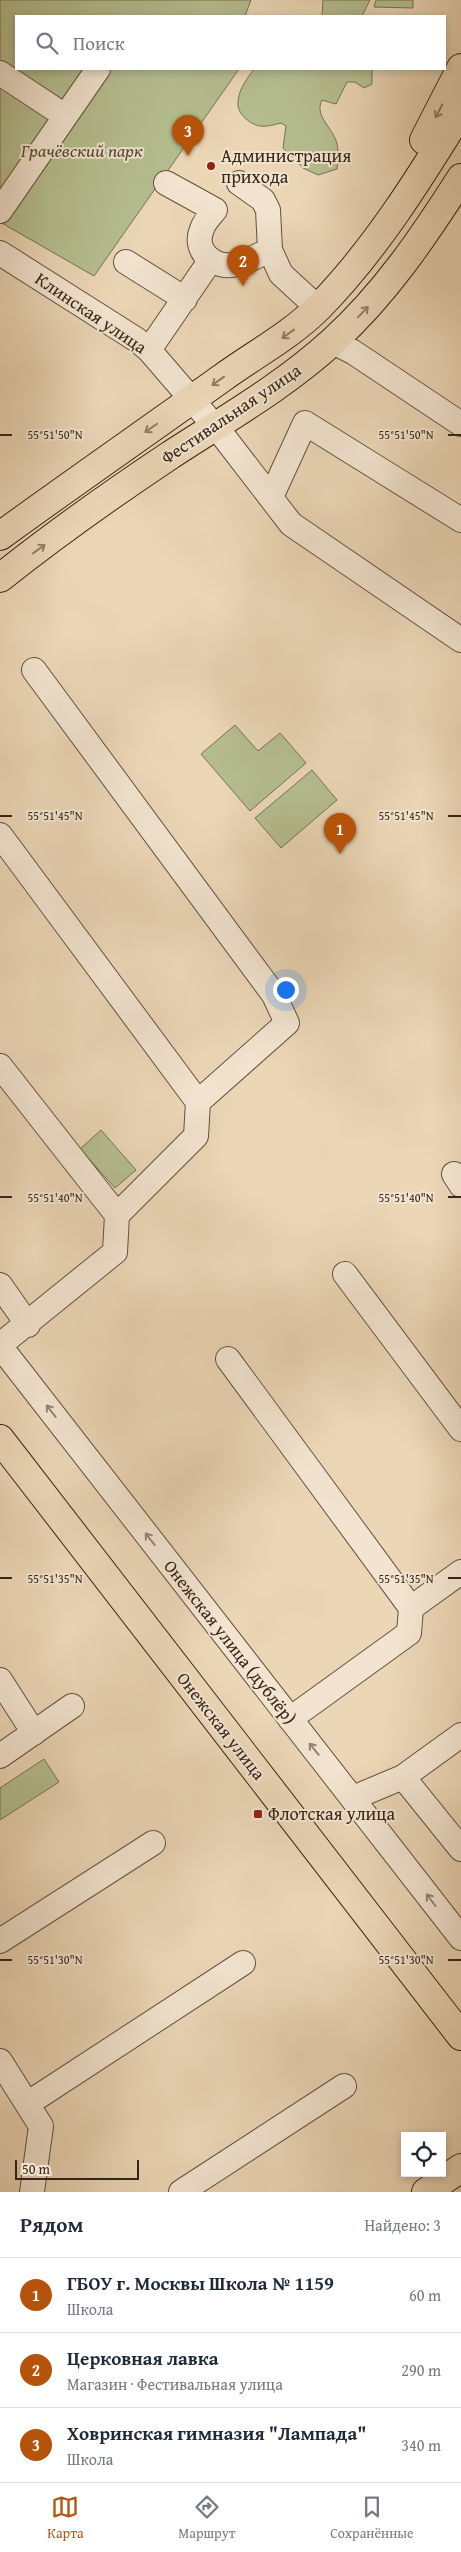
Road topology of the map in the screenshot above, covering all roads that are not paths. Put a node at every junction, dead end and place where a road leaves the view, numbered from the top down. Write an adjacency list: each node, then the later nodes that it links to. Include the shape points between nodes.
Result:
1 (461, 68): 16 (main road, one-way to 16)
2 (97, 70): 5 (street)
3 (0, 73): 5 (street)
4 (461, 111): 16 (main road)
5 (66, 116): 10 (street)
6 (461, 178): 11 (main road)
7 (166, 183): 14 (street, via 215,210 202,229 200,242)
8 (239, 183): 12 (street, via 263,200 268,210)
9 (461, 190): 11 (main road)
10 (0, 211)
11 (434, 220): 19 (main road, Фестивальная улица, one-way to 11, via 366,309)
12 (270, 250): 14 (street, via 236,265 219,265); 18 (street, via 281,274)
13 (0, 253): 20 (street, Клинская улица)
14 (210, 261): 17 (street)
15 (126, 262): 17 (street)
16 (358, 262): 18 (main road, Фестивальная улица)
17 (185, 299): 20 (street)
18 (318, 308): 21 (main road, Фестивальная улица, one-way to 21, via 295,329)
19 (332, 342): 22 (street, via 353,352); 23 (main road, Фестивальная улица, via 251,404)
20 (149, 350): 21 (street, Клинская улица)
21 (191, 400): 23 (street, Клинская улица); 26 (main road, Фестивальная улица, one-way to 26)
22 (461, 424)
23 (214, 427): 24 (street, Клинская улица); 27 (main road, Фестивальная улица, one-way to 23)
24 (271, 497): 25 (street, via 305,423); 28 (street, Клинская улица, via 291,524)
25 (461, 520)
26 (0, 536)
27 (0, 578)
28 (461, 640)
29 (34, 670): 32 (street, via 274,995 287,1023)
30 (0, 835): 32 (street)
31 (0, 1066): 33 (street)
32 (198, 1102): 33 (street, via 196,1136)
33 (117, 1215): 36 (street, via 115,1252)
34 (345, 1274): 39 (street)
35 (0, 1285): 36 (street)
36 (28, 1325): 37 (street)
37 (0, 1346): 45 (street, Онежская улица (дублёр), one-way to 37)
38 (228, 1359): 42 (street)
39 (461, 1429)
40 (0, 1440): 56 (main road, Онежская улица)
41 (461, 1572): 42 (street)
42 (411, 1608): 45 (street, via 408,1633)
43 (0, 1680): 46 (street)
44 (72, 1706): 46 (street)
45 (290, 1719): 50 (street, Онежская улица (дублёр), one-way to 45)
46 (34, 1733): 48 (street)
47 (461, 1735): 49 (street)
48 (0, 1756)
49 (403, 1777): 50 (street); 52 (street)
50 (353, 1798): 53 (street, Онежская улица (дублёр), one-way to 50)
51 (153, 1842): 54 (street)
52 (461, 1849)
53 (457, 1925)
54 (0, 1941)
55 (243, 1963): 59 (street)
56 (461, 2036)
57 (0, 2061): 59 (street)
58 (344, 2086): 62 (street)
59 (27, 2104): 61 (street, via 41,2126)
60 (461, 2168): 63 (main road)
61 (32, 2192)
62 (181, 2192)
63 (426, 2192)

